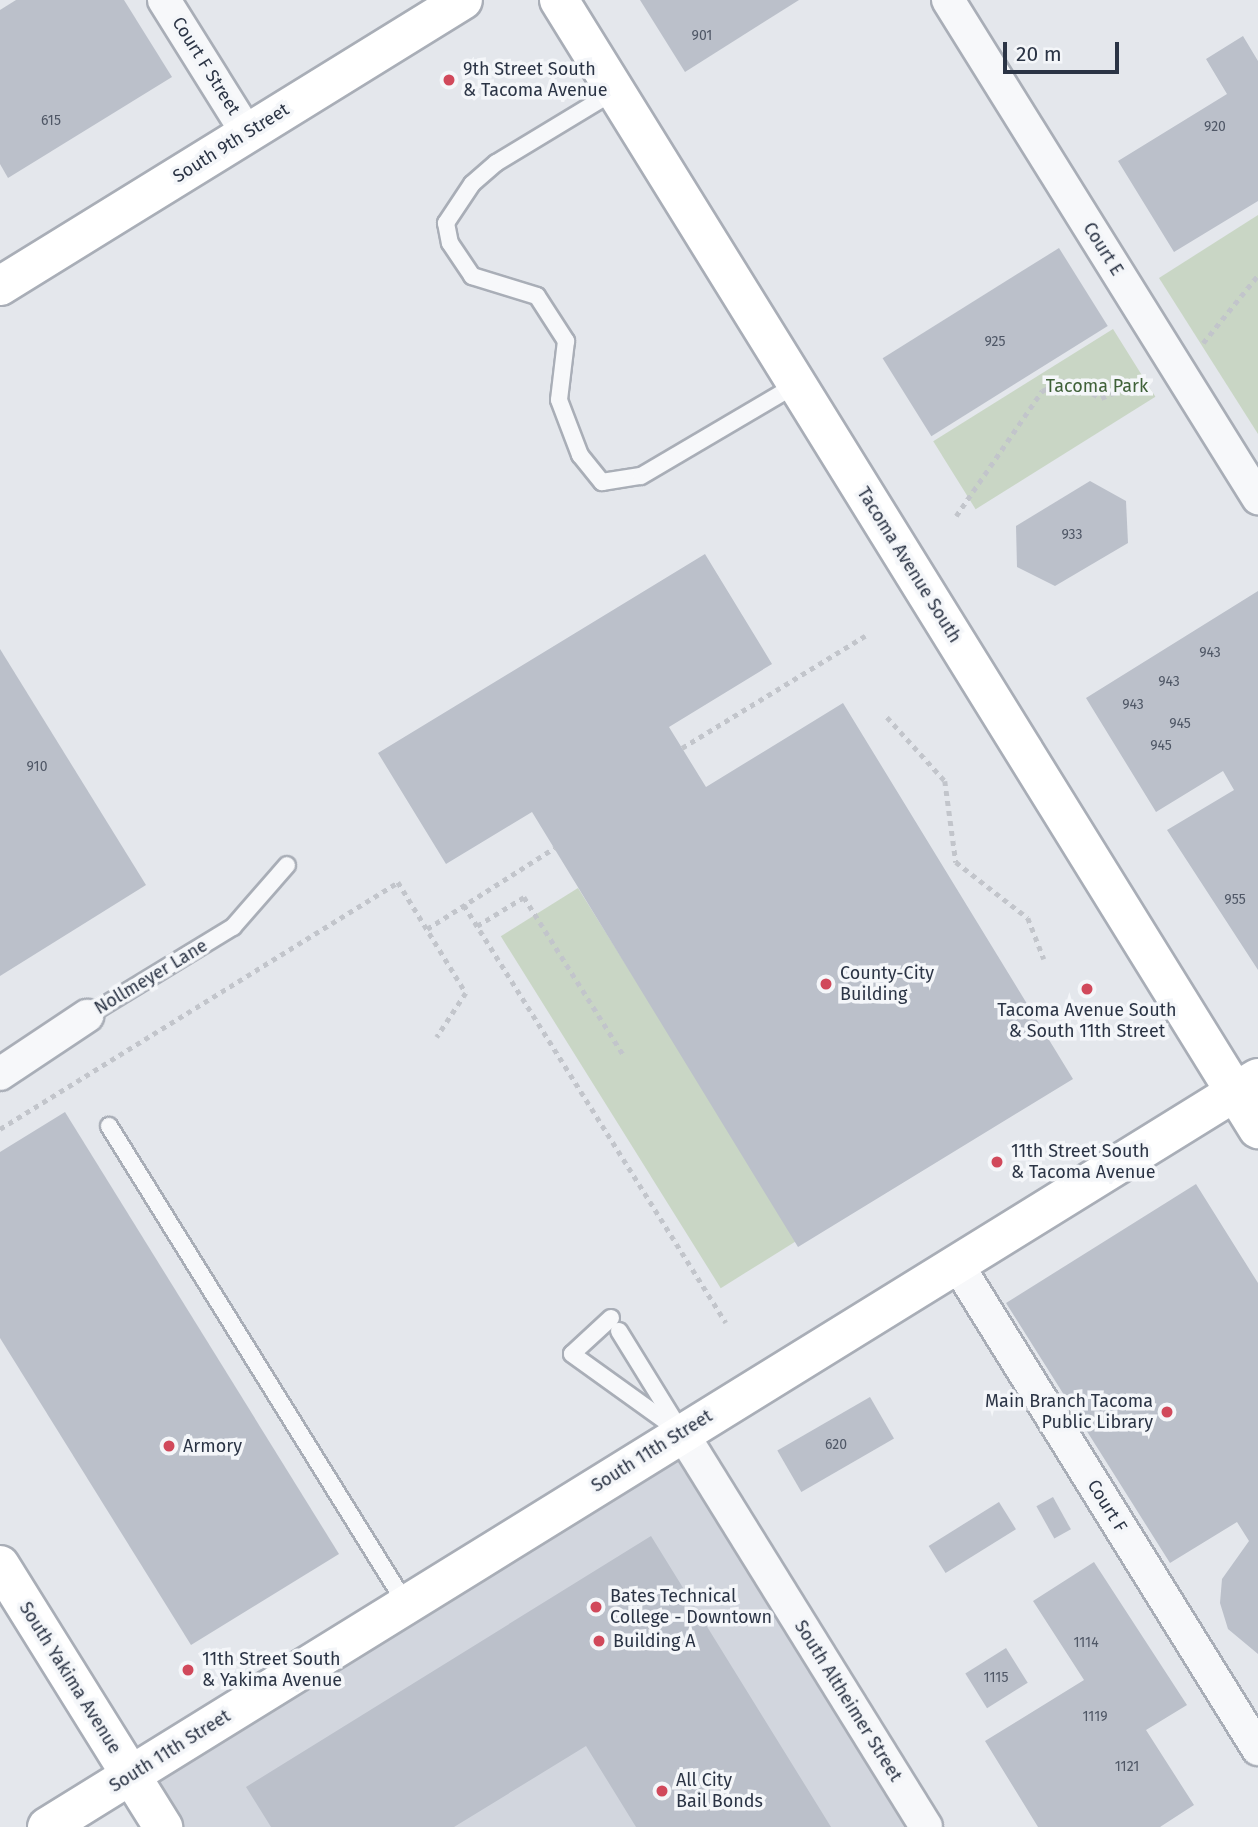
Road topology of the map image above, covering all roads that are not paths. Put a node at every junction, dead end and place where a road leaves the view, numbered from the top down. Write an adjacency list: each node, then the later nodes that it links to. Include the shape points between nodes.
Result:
1 (164, 0): 6 (street, Court F Street)
2 (463, 0): 6 (main road, South 9th Street)
3 (559, 0): 5 (main road, Tacoma Avenue South)
4 (948, 0): 9 (street, Court E)
5 (615, 92): 8 (main road, Tacoma Avenue South); 8 (lane, via 496,163 472,184 446,223 450,243 472,276 537,296 566,341 559,400 580,455 602,482 641,476)
6 (247, 133): 7 (main road, South 9th Street)
7 (0, 286)
8 (797, 384): 13 (main road, Tacoma Avenue South)
9 (1258, 498)
10 (287, 865): 11 (lane, Nollmeyer Lane, via 233,927)
11 (88, 1016): 12 (street, Nollmeyer Lane)
12 (0, 1074)
13 (1247, 1085): 15 (main road, Tacoma Avenue South); 16 (main road, South 11th Street)
14 (108, 1126): 19 (lane)
15 (1258, 1129)
16 (957, 1264): 17 (main road, South 11th Street); 20 (street, Court F)
17 (681, 1433): 17 (lane, via 572,1354 615,1324); 19 (main road, South 11th Street); 24 (street, South Altheimer Street)
18 (0, 1565): 21 (main road, South Yakima Avenue)
19 (406, 1604): 21 (main road, South 11th Street)
20 (1258, 1749)
21 (130, 1775): 22 (main road, South 11th Street); 23 (main road, South Yakima Avenue)
22 (47, 1827)
23 (163, 1827)
24 (926, 1827)

